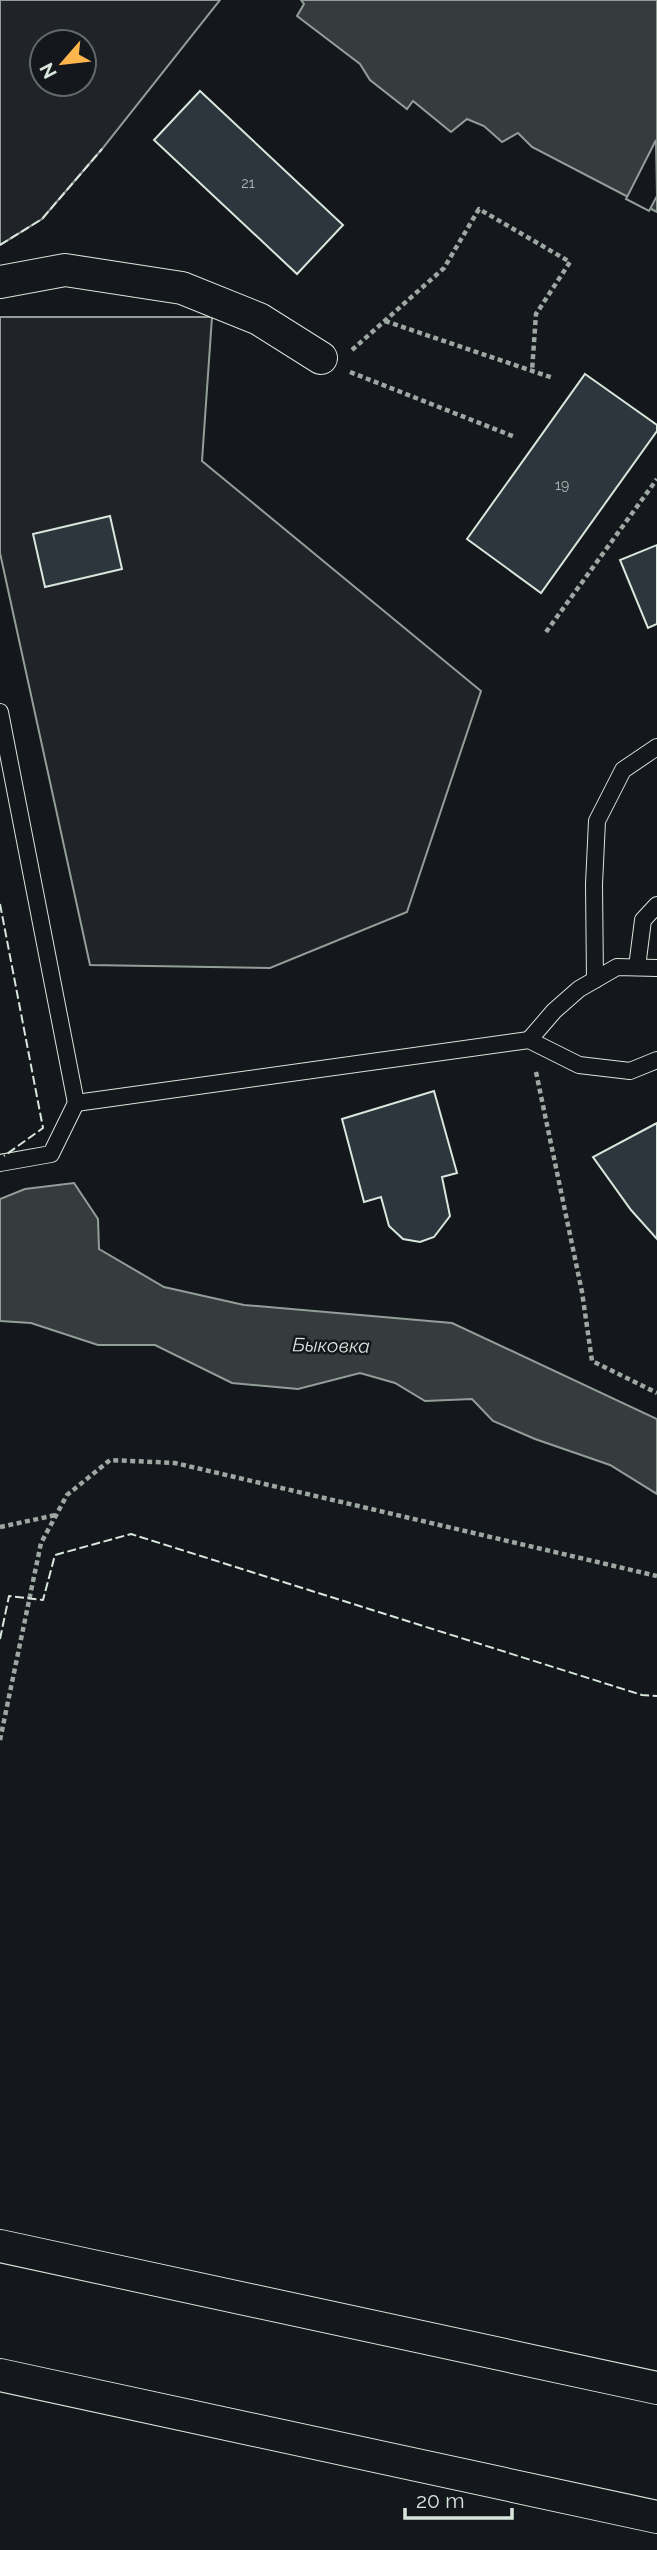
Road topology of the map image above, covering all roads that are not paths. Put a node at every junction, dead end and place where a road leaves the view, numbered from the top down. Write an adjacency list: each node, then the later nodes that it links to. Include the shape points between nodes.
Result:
1 (0, 282): 2 (street, via 65,270 182,288 259,319)
2 (328, 362)
3 (0, 712): 11 (lane)
4 (657, 747): 8 (lane, via 623,770 597,821)
5 (657, 905): 6 (lane, via 643,920)
6 (637, 967): 7 (lane); 8 (lane, via 617,967)
7 (657, 968)
8 (595, 980): 9 (lane, via 554,1011)
9 (529, 1040): 10 (lane, via 579,1065 630,1071); 11 (lane)
10 (657, 1060)
11 (76, 1103): 12 (lane, via 51,1154)
12 (0, 1163)
13 (0, 2246): 15 (street)
14 (0, 2375): 16 (street)
15 (657, 2388)
16 (657, 2517)

